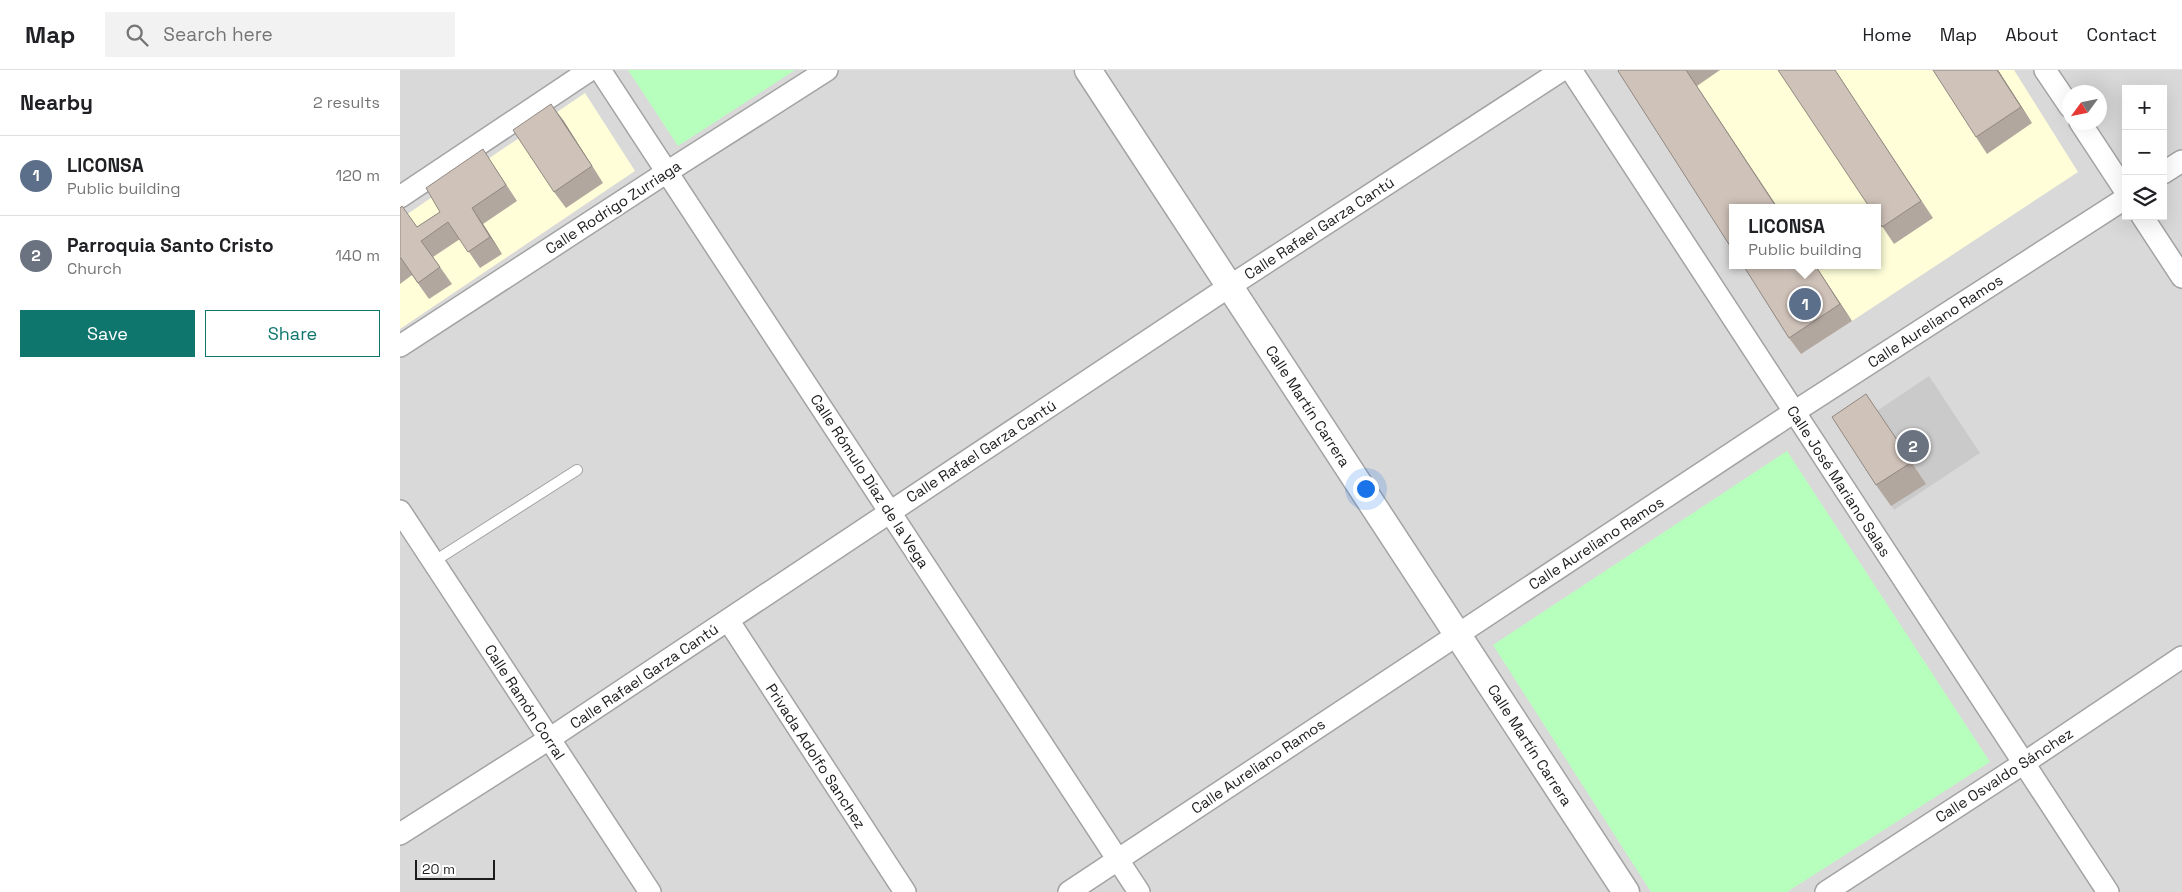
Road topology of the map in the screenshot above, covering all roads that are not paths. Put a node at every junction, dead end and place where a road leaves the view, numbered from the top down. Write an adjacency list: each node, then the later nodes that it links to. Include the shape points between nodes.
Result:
1 (590, 70): 14 (street)
2 (600, 70): 12 (street, Calle Rómulo Díaz de la Vega)
3 (827, 70): 12 (street, Calle Rodrigo Zurriaga)
4 (1088, 70): 18 (street, Calle Martín Carrera)
5 (1562, 70): 18 (street, Calle Rafael Garza Cantú)
6 (1571, 70): 20 (street, Calle José Mariano Salas)
7 (2045, 70): 8 (street)
8 (2062, 95)
9 (2085, 130): 13 (street)
10 (2182, 161): 11 (street)
11 (2167, 171)
12 (667, 172): 19 (street, Calle Rodrigo Zurriaga); 22 (street, Calle Rómulo Díaz de la Vega)
13 (2122, 186)
14 (400, 197)
15 (2122, 201): 20 (street, Calle Aureliano Ramos)
16 (2145, 220): 17 (street)
17 (2182, 277)
18 (1230, 286): 22 (street, Calle Rafael Garza Cantú); 26 (street, Calle Martín Carrera)
19 (400, 346)
20 (1794, 412): 26 (street, Calle Aureliano Ramos); 29 (street, Calle José Mariano Salas)
21 (577, 470): 24 (lane)
22 (890, 511): 25 (street, Calle Rafael Garza Cantú); 31 (street, Calle Rómulo Díaz de la Vega)
23 (400, 512): 24 (street, Calle Ramón Corral)
24 (433, 562): 28 (street, Calle Ramón Corral)
25 (728, 620): 28 (street, Calle Rafael Garza Cantú); 33 (street, Privada Adolfo Sanchez)
26 (1457, 634): 31 (street, Calle Aureliano Ramos); 36 (street, Calle Martín Carrera)
27 (2182, 657): 29 (street, Calle Osvaldo Sánchez)
28 (549, 739): 30 (street, Calle Rafael Garza Cantú); 32 (street, Calle Ramón Corral)
29 (2024, 763): 37 (street, Calle Osvaldo Sánchez); 38 (street, Calle José Mariano Salas)
30 (400, 834)
31 (1118, 860): 34 (street, Calle Aureliano Ramos); 35 (street, Calle Rómulo Díaz de la Vega)
32 (650, 892)
33 (905, 892)
34 (1070, 892)
35 (1139, 892)
36 (1626, 892)
37 (1826, 892)
38 (2108, 892)

